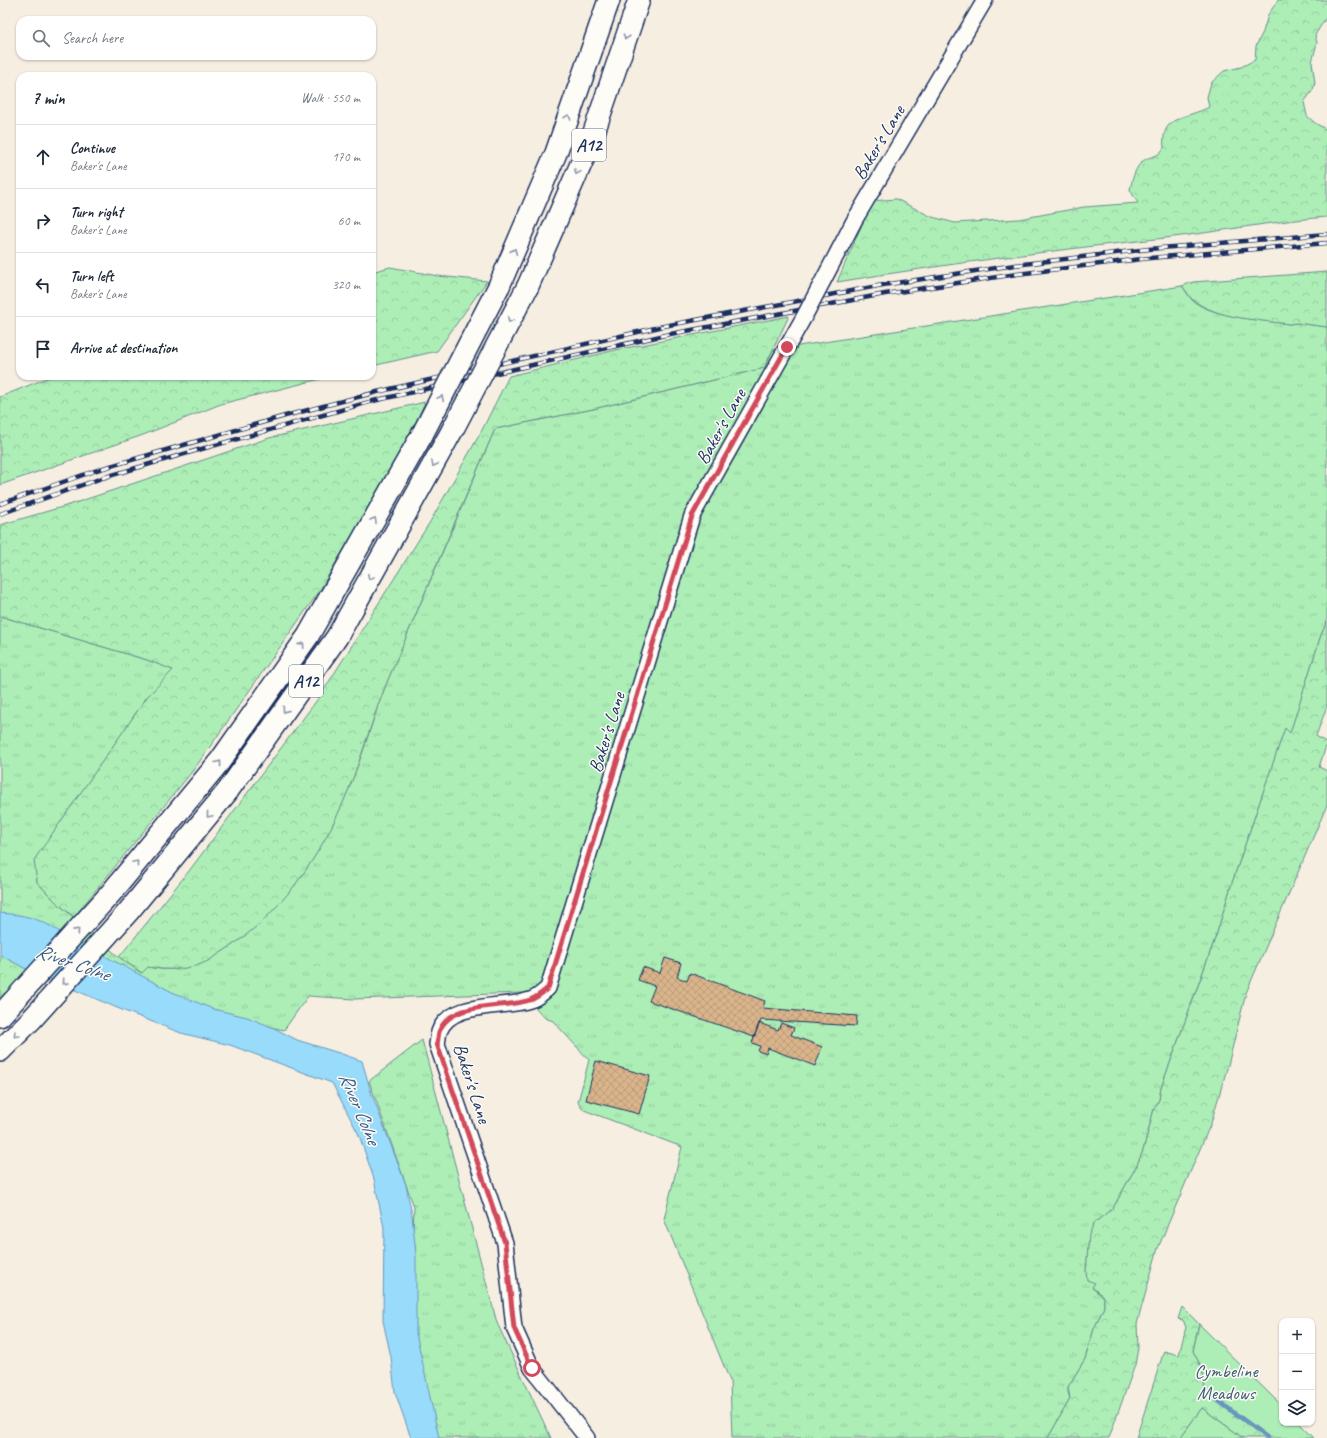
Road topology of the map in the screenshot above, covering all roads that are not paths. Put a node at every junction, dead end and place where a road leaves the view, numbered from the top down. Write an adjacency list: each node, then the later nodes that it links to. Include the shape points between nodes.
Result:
1 (609, 0): 4 (highway, A12, one-way to 1, bridge, via 111,893 220,761 308,636 423,433 499,286 556,153)
2 (638, 0): 5 (highway, A12, one-way to 5, bridge, via 591,141 528,286 453,430 337,637 227,792 128,912)
3 (985, 0): 6 (street, Baker's Lane, bridge, via 858,214 805,315 692,516 548,988 530,1000 459,1012 447,1020 439,1031 437,1044 505,1243 514,1328 532,1368)
4 (7, 1009)
5 (0, 1051)
6 (587, 1438)

